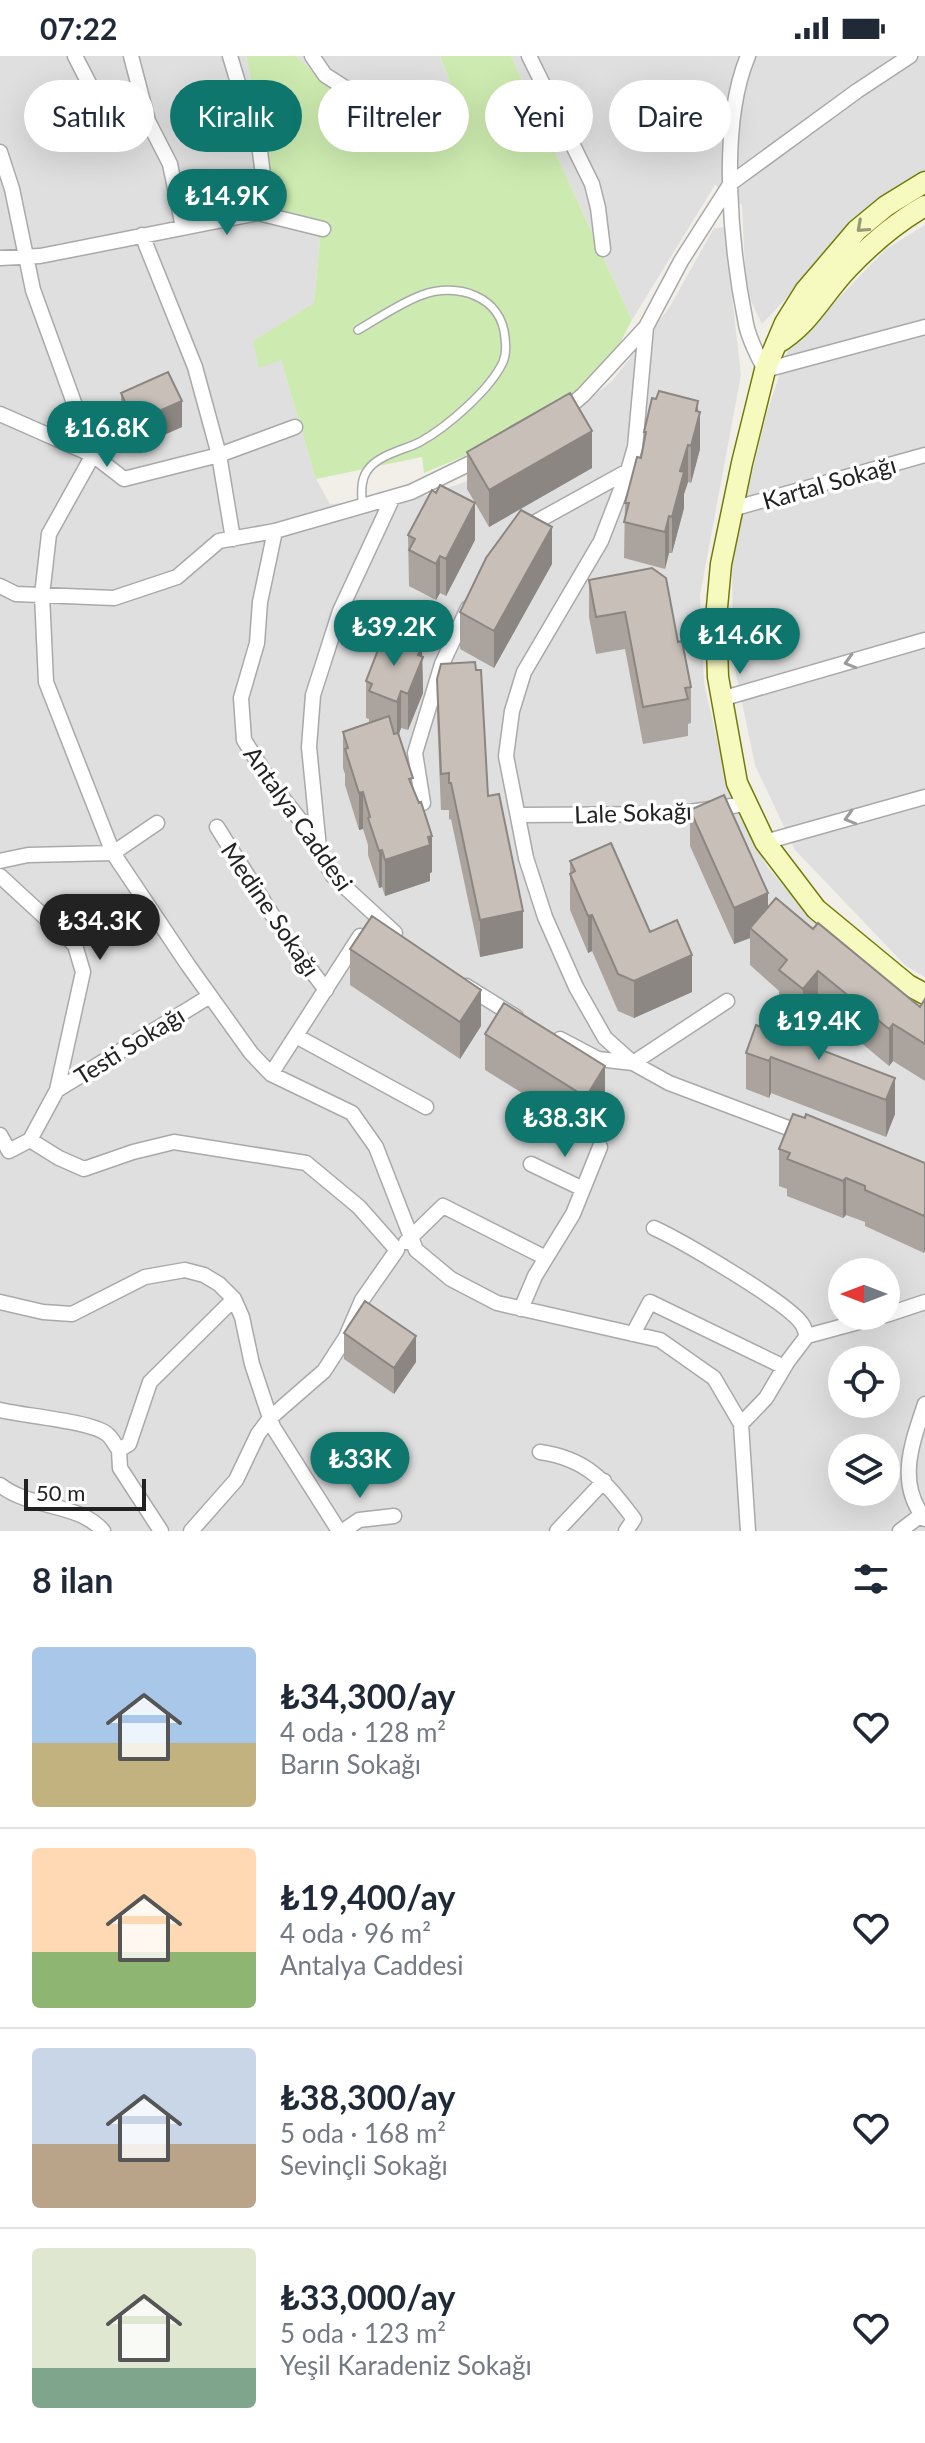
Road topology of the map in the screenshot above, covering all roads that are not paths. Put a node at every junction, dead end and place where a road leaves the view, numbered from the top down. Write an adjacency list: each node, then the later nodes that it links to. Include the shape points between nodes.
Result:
1 (75, 56): 9 (street)
2 (131, 56): 10 (street)
3 (230, 56): 17 (street, via 257,129 266,198)
4 (312, 56): 11 (street)
5 (529, 56): 21 (street, via 592,184)
6 (730, 56): 8 (street)
7 (910, 56): 15 (street)
8 (746, 60): 15 (street, via 732,114)
9 (87, 80)
10 (137, 80)
11 (333, 80)
12 (154, 133): 18 (street, via 170,164)
13 (0, 152): 22 (street)
14 (925, 182): 27 (main road, one-way to 27, via 857,230 805,291)
15 (731, 183): 24 (street); 28 (street, via 747,328)
16 (925, 206): 27 (main road, via 847,269 796,332)
17 (258, 213): 18 (street); 19 (street)
18 (183, 227): 20 (street)
19 (323, 229)
20 (142, 235): 22 (street); 34 (street, via 195,367)
21 (603, 249)
22 (24, 257): 23 (street); 33 (street)
23 (0, 258)
24 (646, 327): 30 (street); 36 (street)
25 (925, 327): 28 (street)
26 (358, 330): 38 (lane, via 424,294 453,290 478,296 491,306 500,318 506,347 503,362 468,405 421,441 367,471)
27 (776, 344): 28 (main road)
28 (765, 370): 39 (main road)
29 (0, 414): 33 (street)
30 (555, 419)
31 (295, 427): 34 (street)
32 (491, 453): 37 (street)
33 (93, 455): 34 (street, via 124,479); 45 (street, via 49,534)
34 (219, 455): 41 (street)
35 (925, 455): 39 (street, Kartal Sokağı)
36 (628, 471): 42 (street, via 520,530); 51 (street, via 601,541 524,672 506,756)
37 (393, 497): 38 (street); 55 (street, via 340,611 313,695 309,747)
38 (362, 506): 40 (street)
39 (732, 509): 47 (main road, via 716,618)
40 (275, 531): 41 (street); 55 (street, Antalya Caddesi, via 257,643 241,698 244,740)
41 (233, 539): 45 (street, via 219,541 177,577 114,598)
42 (513, 539)
43 (0, 586): 45 (street, via 16,594)
44 (477, 590): 49 (street, via 442,664 415,753)
45 (42, 595): 56 (street, via 46,682)
46 (925, 640): 47 (street, one-way to 47)
47 (721, 699): 50 (main road)
48 (925, 797): 54 (street, one-way to 54)
49 (423, 803)
50 (746, 804): 51 (street, Lale Sokağı, via 675,814); 54 (main road)
51 (519, 815): 67 (street, via 530,873 576,987 605,1038)
52 (157, 823): 56 (street)
53 (217, 827): 63 (street, Medine Sokağı)
54 (765, 842): 62 (main road, via 816,909)
55 (319, 850): 59 (street, Antalya Caddesi, via 333,876)
56 (113, 853): 57 (street, via 28,855); 64 (street)
57 (0, 861)
58 (0, 876): 69 (street, via 75,945 83,972)
59 (373, 916): 60 (street, Antalya Caddesi); 63 (street)
60 (405, 942)
61 (449, 975): 67 (street, via 598,1059)
62 (919, 986)
63 (326, 990): 66 (street)
64 (210, 996): 68 (street); 69 (street, Testi Sokağı)
65 (727, 1001): 67 (street)
66 (296, 1036): 68 (street); 70 (street)
67 (633, 1063): 73 (street, via 669,1083)
68 (271, 1074): 79 (street, via 352,1113 376,1147)
69 (57, 1090): 72 (street, Testi Sokağı)
70 (426, 1107)
71 (0, 1135): 75 (street)
72 (30, 1140): 75 (street); 80 (street, via 84,1169 174,1142 306,1163 359,1207)
73 (823, 1142)
74 (600, 1147): 77 (street)
75 (4, 1154)
76 (531, 1164): 77 (street)
77 (583, 1189): 81 (street)
78 (654, 1228): 89 (street, via 774,1301 802,1322)
79 (411, 1237): 80 (street); 81 (street, via 443,1206); 85 (street, via 416,1250 451,1279)
80 (397, 1250): 93 (street, via 362,1300 324,1371)
81 (546, 1258): 85 (street)
82 (234, 1299): 83 (street, via 204,1275 185,1270 145,1277 72,1314); 93 (street); 95 (street, via 150,1382 129,1444)
83 (0, 1302)
84 (925, 1302): 86 (street)
85 (521, 1309): 88 (street)
86 (900, 1310)
87 (829, 1330): 89 (street)
88 (633, 1334): 90 (street, via 650,1302); 94 (street, via 660,1340 714,1378)
89 (807, 1336): 90 (street)
90 (784, 1367): 94 (street, via 766,1398)
91 (925, 1404): 100 (street, via 911,1446 908,1488)
92 (0, 1410): 95 (street, via 61,1419 106,1433)
93 (270, 1418): 103 (street, via 236,1480); 104 (street)
94 (741, 1424): 107 (street)
95 (119, 1450): 102 (street, via 120,1468)
96 (540, 1452): 97 (street, via 580,1463)
97 (604, 1481): 105 (street); 106 (street, via 634,1519)
98 (0, 1485): 101 (street, via 13,1496 93,1519)
99 (394, 1516): 104 (street, via 359,1520)
100 (923, 1517): 108 (street)
101 (103, 1531)
102 (161, 1531)
103 (191, 1531)
104 (341, 1531)
105 (557, 1531)
106 (626, 1531)
107 (748, 1531)
108 (900, 1531)

